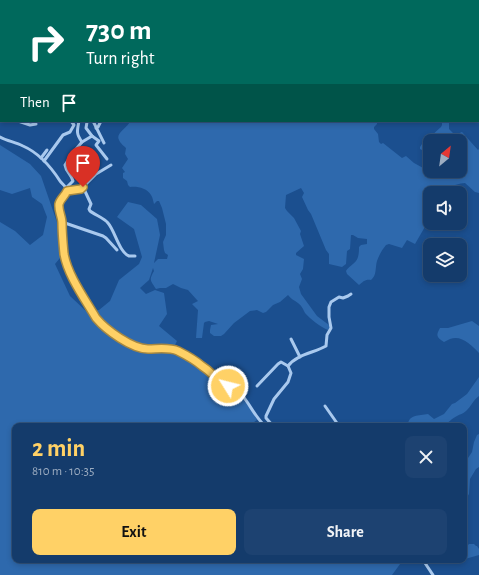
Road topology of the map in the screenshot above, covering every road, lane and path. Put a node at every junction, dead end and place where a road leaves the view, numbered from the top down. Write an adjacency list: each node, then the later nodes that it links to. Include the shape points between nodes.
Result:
1 (21, 122): 7 (street)
2 (72, 122): 16 (street, via 74,125 71,130 62,135)
3 (79, 122): 11 (street, via 77,134)
4 (89, 122): 9 (street, via 86,128)
5 (90, 122): 8 (street)
6 (100, 122): 8 (street)
7 (36, 124)
8 (96, 128): 12 (street)
9 (92, 136): 11 (street); 15 (street, via 99,141 96,145)
10 (0, 137): 14 (street, via 24,146)
11 (82, 142): 19 (street, via 65,165 65,170 73,181)
12 (104, 143)
13 (47, 150): 14 (street)
14 (41, 158): 16 (street)
15 (107, 159)
16 (44, 161): 19 (street)
17 (111, 165): 18 (street, via 96,174)
18 (83, 187): 19 (street); 22 (street, via 92,204 90,211 110,225 126,254)
19 (66, 190): 20 (street, via 67,194 59,206)
20 (62, 222): 21 (street, via 103,236); 29 (street, via 62,238 68,266 96,318 137,348 173,349 200,364 219,382 241,394)
21 (117, 250)
22 (135, 256)
23 (351, 294): 25 (street, via 339,297 330,304 331,328 326,346)
24 (291, 339): 25 (street)
25 (300, 357): 26 (street)
26 (288, 366): 27 (street, via 281,362); 30 (street, via 291,373 288,382 274,399 266,416)
27 (257, 386)
28 (325, 406): 31 (street)
29 (261, 423)
30 (270, 423)
31 (337, 423)
32 (425, 563): 33 (street)
33 (433, 575)

